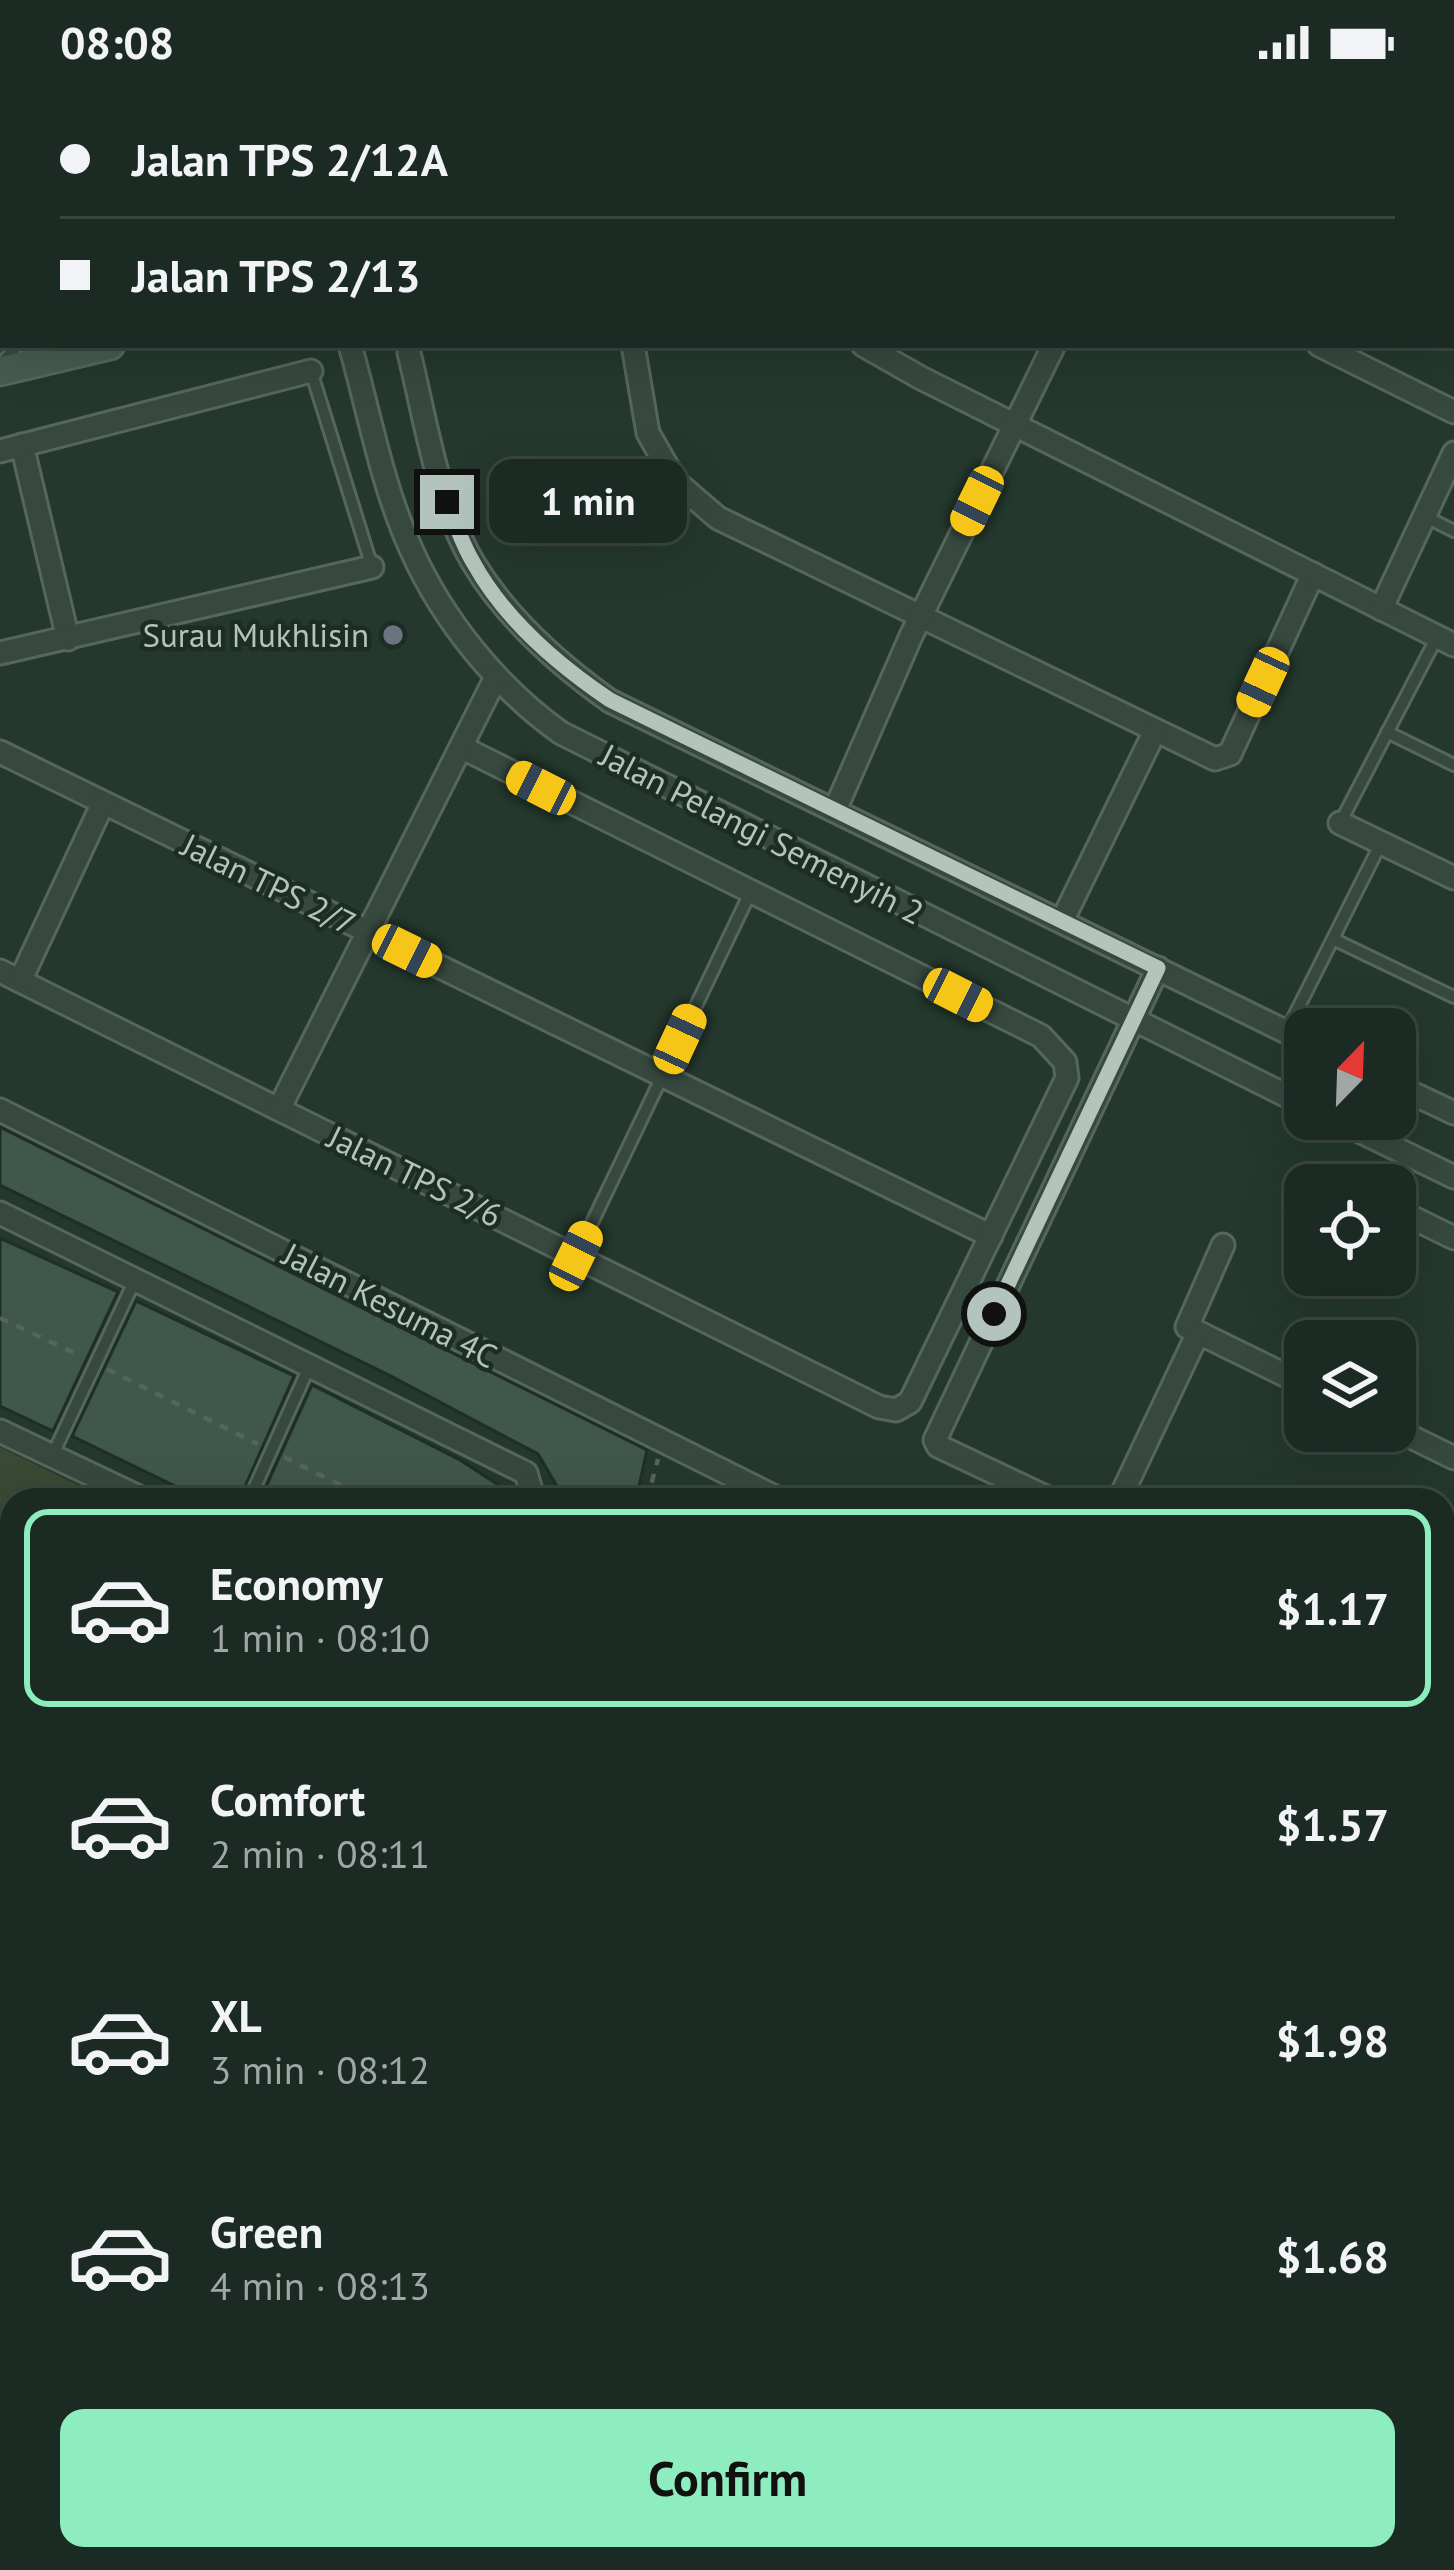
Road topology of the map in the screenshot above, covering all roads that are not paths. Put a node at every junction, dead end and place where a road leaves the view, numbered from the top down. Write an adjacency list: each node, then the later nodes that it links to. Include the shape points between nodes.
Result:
1 (96, 348): 8 (street)
2 (351, 348): 23 (street, Jalan Pelangi Semenyih 2, via 410,548)
3 (634, 348): 19 (street, via 648,433 676,482 718,518)
4 (869, 348): 11 (street)
5 (1053, 348): 11 (street)
6 (1325, 348): 10 (street)
7 (409, 353): 30 (street, via 447,502 473,563 522,627 610,700)
8 (0, 368)
9 (310, 371): 12 (street); 16 (lane)
10 (1454, 412)
11 (1015, 425): 17 (street); 19 (street)
12 (11, 448): 20 (street)
13 (1454, 453): 14 (street)
14 (1424, 516): 15 (lane); 18 (street)
15 (1454, 530)
16 (372, 567): 20 (street)
17 (1312, 574): 18 (street); 24 (street, via 1230,754 1215,759)
18 (1381, 608): 21 (street)
19 (921, 616): 24 (street); 30 (street)
20 (68, 638): 22 (street)
21 (1446, 641): 25 (lane)
22 (0, 653)
23 (496, 677): 26 (street); 42 (street, Jalan Pelangi Semenyih 2, via 562,733)
24 (1155, 731): 35 (street)
25 (1387, 732): 28 (lane); 31 (lane)
26 (461, 748): 34 (street); 36 (street)
27 (0, 752): 29 (street, Jalan TPS 2/7)
28 (1454, 765)
29 (104, 803): 36 (street, Jalan TPS 2/7); 39 (street)
30 (835, 810): 35 (street)
31 (1340, 823): 32 (street)
32 (1381, 843): 33 (street); 37 (lane)
33 (1454, 878)
34 (751, 892): 44 (lane); 54 (street, via 1040,1036 1065,1061 1067,1078)
35 (1062, 921): 38 (street)
36 (368, 932): 44 (street, Jalan TPS 2/7); 47 (street)
37 (1333, 939): 40 (lane); 41 (lane)
38 (1158, 968): 42 (street); 43 (street)
39 (10, 976): 47 (street, Jalan TPS 2/6)
40 (1454, 998)
41 (1306, 1008)
42 (1133, 1022): 45 (street, Jalan Pelangi Semenyih 2); 70 (street, via 935,1440)
43 (1284, 1031)
44 (663, 1076): 54 (street, Jalan TPS 2/7); 57 (lane)
45 (1284, 1095)
46 (1416, 1095): 49 (street)
47 (279, 1109): 57 (street, Jalan TPS 2/6)
48 (0, 1110): 69 (street, Jalan Kesuma 4C)
49 (1454, 1113)
50 (1377, 1140): 51 (street)
51 (1454, 1177)
52 (0, 1213): 58 (street)
53 (1416, 1219): 55 (street)
54 (991, 1236): 57 (street, Jalan TPS 2/6, via 910,1402 896,1410)
55 (1454, 1238)
56 (1222, 1245): 59 (street, via 1186,1322)
57 (576, 1256)
58 (136, 1277): 60 (street); 64 (lane)
59 (1198, 1333): 61 (street); 71 (street)
60 (310, 1365): 67 (lane); 68 (street, via 526,1473)
61 (1284, 1375)
62 (0, 1431): 64 (street)
63 (1416, 1439): 65 (street)
64 (52, 1456): 66 (street)
65 (1454, 1457)
66 (120, 1488)
67 (254, 1488)
68 (530, 1488)
69 (756, 1488)
70 (1027, 1488)
71 (1125, 1488)

